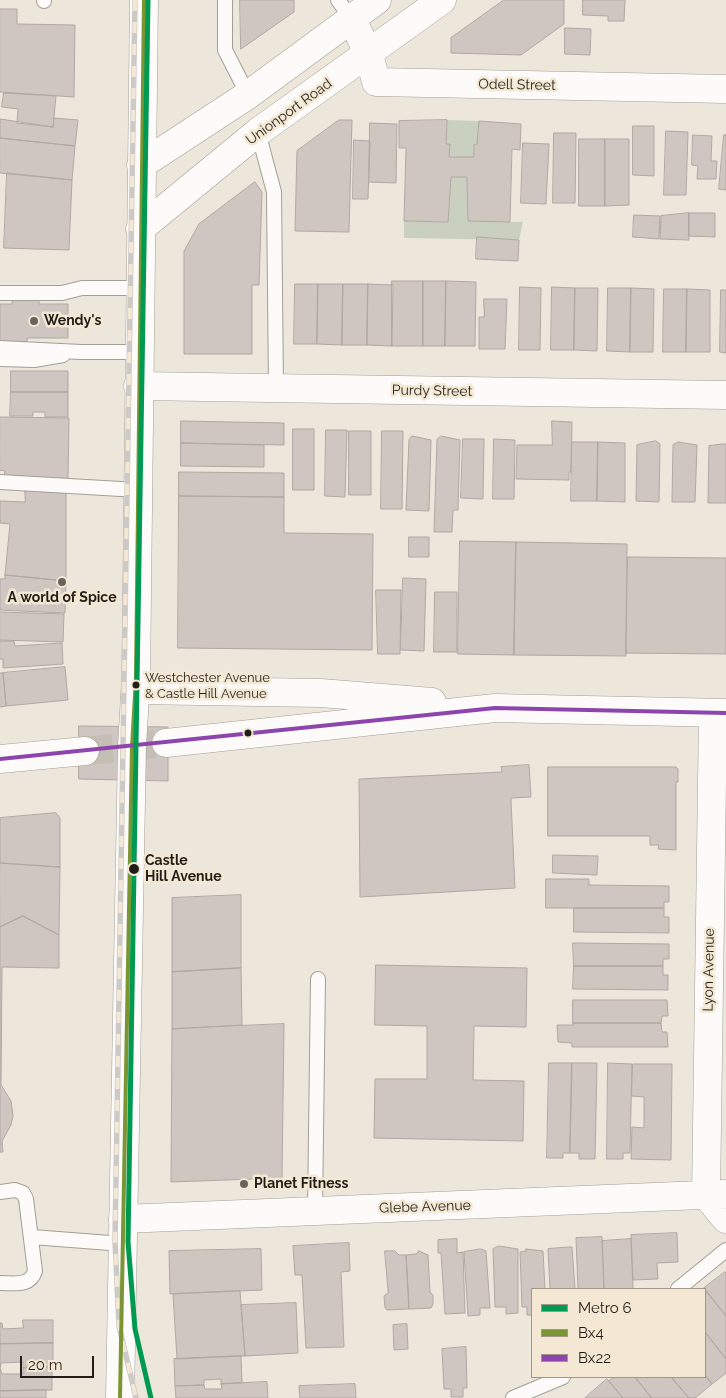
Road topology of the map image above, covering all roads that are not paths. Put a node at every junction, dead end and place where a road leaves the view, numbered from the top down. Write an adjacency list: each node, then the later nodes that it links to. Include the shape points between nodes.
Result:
1 (144, 0): 10 (street)
2 (225, 0): 8 (lane, via 225,50)
3 (378, 0): 5 (street)
4 (442, 0): 6 (street, Unionport Road)
5 (345, 10): 6 (street, Odell Street); 8 (street)
6 (369, 54): 7 (street, Odell Street, via 376,82); 9 (street, Unionport Road)
7 (726, 89)
8 (248, 95): 10 (street)
9 (258, 132): 11 (street, Unionport Road); 21 (lane, via 274,192)
10 (141, 165): 11 (street)
11 (140, 229): 14 (street)
12 (63, 282): 13 (lane)
13 (82, 288): 14 (lane); 15 (lane, via 62,293)
14 (139, 288): 18 (street)
15 (0, 293)
16 (0, 348): 17 (lane)
17 (81, 352): 18 (lane); 19 (lane, via 34,360)
18 (139, 352): 20 (street)
19 (0, 359)
20 (138, 386): 21 (street, Purdy Street); 24 (street)
21 (276, 388): 22 (street, Purdy Street)
22 (726, 395)
23 (0, 482): 24 (lane)
24 (138, 490): 25 (street)
25 (136, 690): 26 (street, via 321,693); 36 (street)
26 (496, 708): 27 (street); 28 (street)
27 (719, 713): 33 (street, Lyon Avenue)
28 (166, 743)
29 (85, 751): 30 (street)
30 (0, 759)
31 (318, 979): 34 (lane)
32 (0, 1192): 37 (lane, via 15,1190 23,1193)
33 (716, 1195): 34 (street, Glebe Avenue); 35 (street)
34 (315, 1211): 36 (street, Glebe Avenue)
35 (726, 1219)
36 (123, 1231): 37 (lane); 42 (street)
37 (32, 1238): 39 (lane, via 35,1271 32,1279)
38 (726, 1250): 40 (lane)
39 (0, 1283)
40 (679, 1288)
41 (561, 1378): 43 (lane)
42 (120, 1398)
43 (513, 1398)

